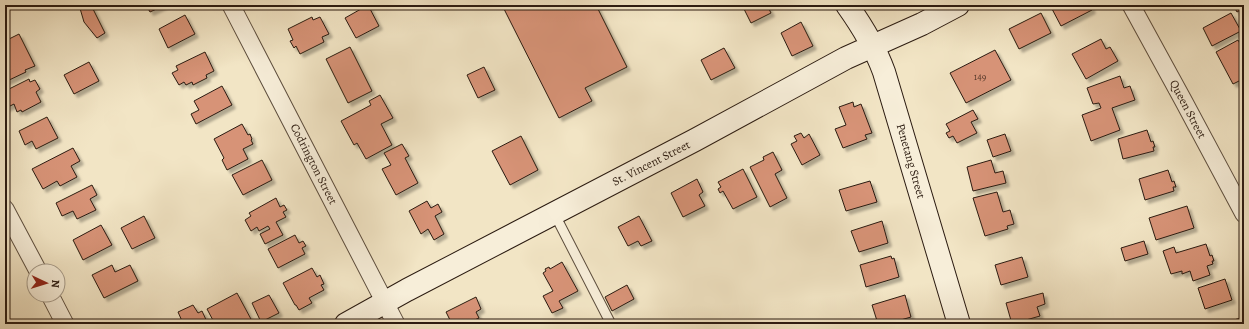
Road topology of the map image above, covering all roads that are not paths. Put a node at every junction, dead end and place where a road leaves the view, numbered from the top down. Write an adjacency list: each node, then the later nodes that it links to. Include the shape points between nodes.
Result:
1 (231, 5): 10 (street, Codrington Street)
2 (847, 5): 5 (main road, Penetang Street)
3 (958, 5): 5 (main road, St. Vincent Street)
4 (1131, 5): 8 (street, Queen Street)
5 (874, 45): 7 (main road, St. Vincent Street); 16 (main road, Penetang Street, via 892,94)
6 (5, 209): 9 (street)
7 (554, 214): 10 (main road, St. Vincent Street); 15 (lane)
8 (1244, 214)
9 (34, 263)
10 (385, 302): 13 (main road, St. Vincent Street); 14 (street, Codrington Street)
11 (54, 303): 12 (street)
12 (65, 324)
13 (346, 324)
14 (396, 324)
15 (610, 324)
16 (959, 324)

